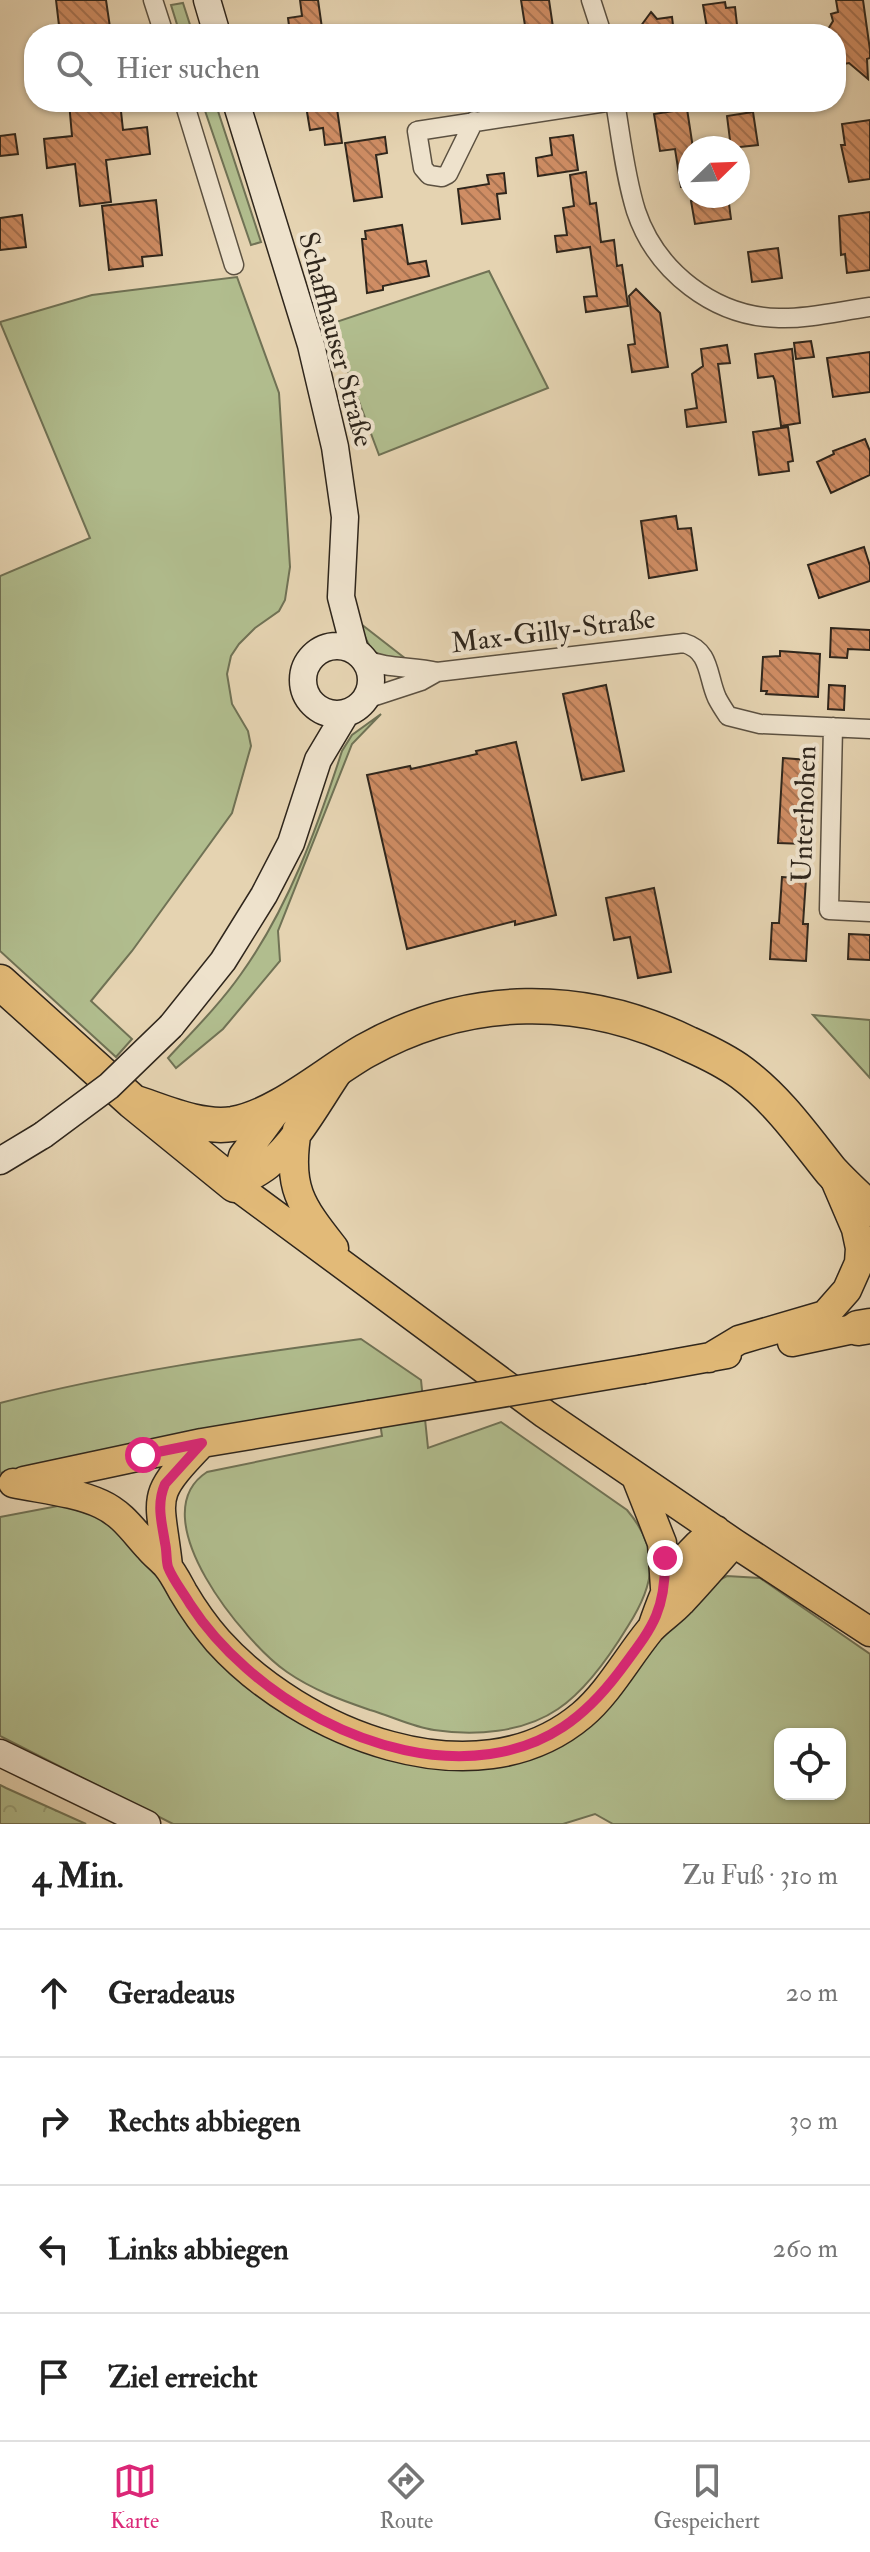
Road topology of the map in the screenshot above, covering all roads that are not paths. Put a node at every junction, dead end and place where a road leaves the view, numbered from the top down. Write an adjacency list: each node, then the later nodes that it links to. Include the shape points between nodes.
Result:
1 (153, 0): 4 (street)
2 (207, 0): 5 (main road)
3 (591, 0): 6 (street)
4 (161, 24)
5 (214, 24)
6 (599, 24)
7 (187, 112): 12 (street)
8 (239, 112): 14 (main road, Schaffhauser Straße, via 311,345 335,447 345,517)
9 (537, 112): 11 (street)
10 (617, 112): 13 (street, via 641,223 670,269 691,287 712,302 757,317 792,318)
11 (474, 121)
12 (234, 265)
13 (870, 307)
14 (341, 597): 15 (main road, Schaffhauser Straße); 16 (main road, Schaffhauser Straße)
15 (323, 649): 16 (main road, via 342,646); 19 (main road, via 304,674 305,692)
16 (359, 655): 17 (street, Max-Gilly-Straße, via 380,666); 18 (main road, via 371,679)
17 (437, 672): 18 (street, Max-Gilly-Straße); 20 (street, Max-Gilly-Straße, via 684,643 706,660 728,716 760,724)
18 (356, 706): 19 (main road, via 330,714); 22 (main road)
19 (316, 707): 22 (main road)
20 (833, 727): 21 (street, Max-Gilly-Straße); 23 (street, Unterhohen, via 829,910)
21 (870, 729)
22 (318, 760): 27 (main road, bridge, via 291,843 223,961 171,1026 109,1086)
23 (870, 912)
24 (0, 982): 25 (highway)
25 (133, 1102): 26 (highway, via 221,1125); 29 (highway)
26 (289, 1117): 28 (highway, via 341,1067 404,1032 492,1007 533,1005 626,1019 671,1035 739,1071 772,1097); 29 (main road, via 243,1156); 31 (main road, via 298,1197)
27 (0, 1161)
28 (832, 1172): 30 (highway); 33 (main road, via 860,1248 847,1290 825,1315 739,1340)
29 (235, 1185): 31 (main road)
30 (870, 1209)
31 (357, 1277): 35 (main road)
32 (866, 1327): 33 (main road)
33 (709, 1358): 34 (main road, bridge)
34 (202, 1443): 36 (main road); 38 (main road, via 161,1493)
35 (636, 1477): 37 (main road); 39 (main road, via 662,1543)
36 (6, 1485): 38 (main road, via 101,1504 121,1517)
37 (725, 1537): 39 (main road, via 683,1557); 40 (main road, via 679,1604); 41 (main road)
38 (168, 1566): 40 (main road, via 218,1640 281,1696 327,1723 378,1743 452,1756 490,1754 553,1734 582,1715)
39 (665, 1588): 40 (main road)
40 (652, 1628)
41 (870, 1632)
42 (0, 1753): 43 (main road)
43 (147, 1824)

